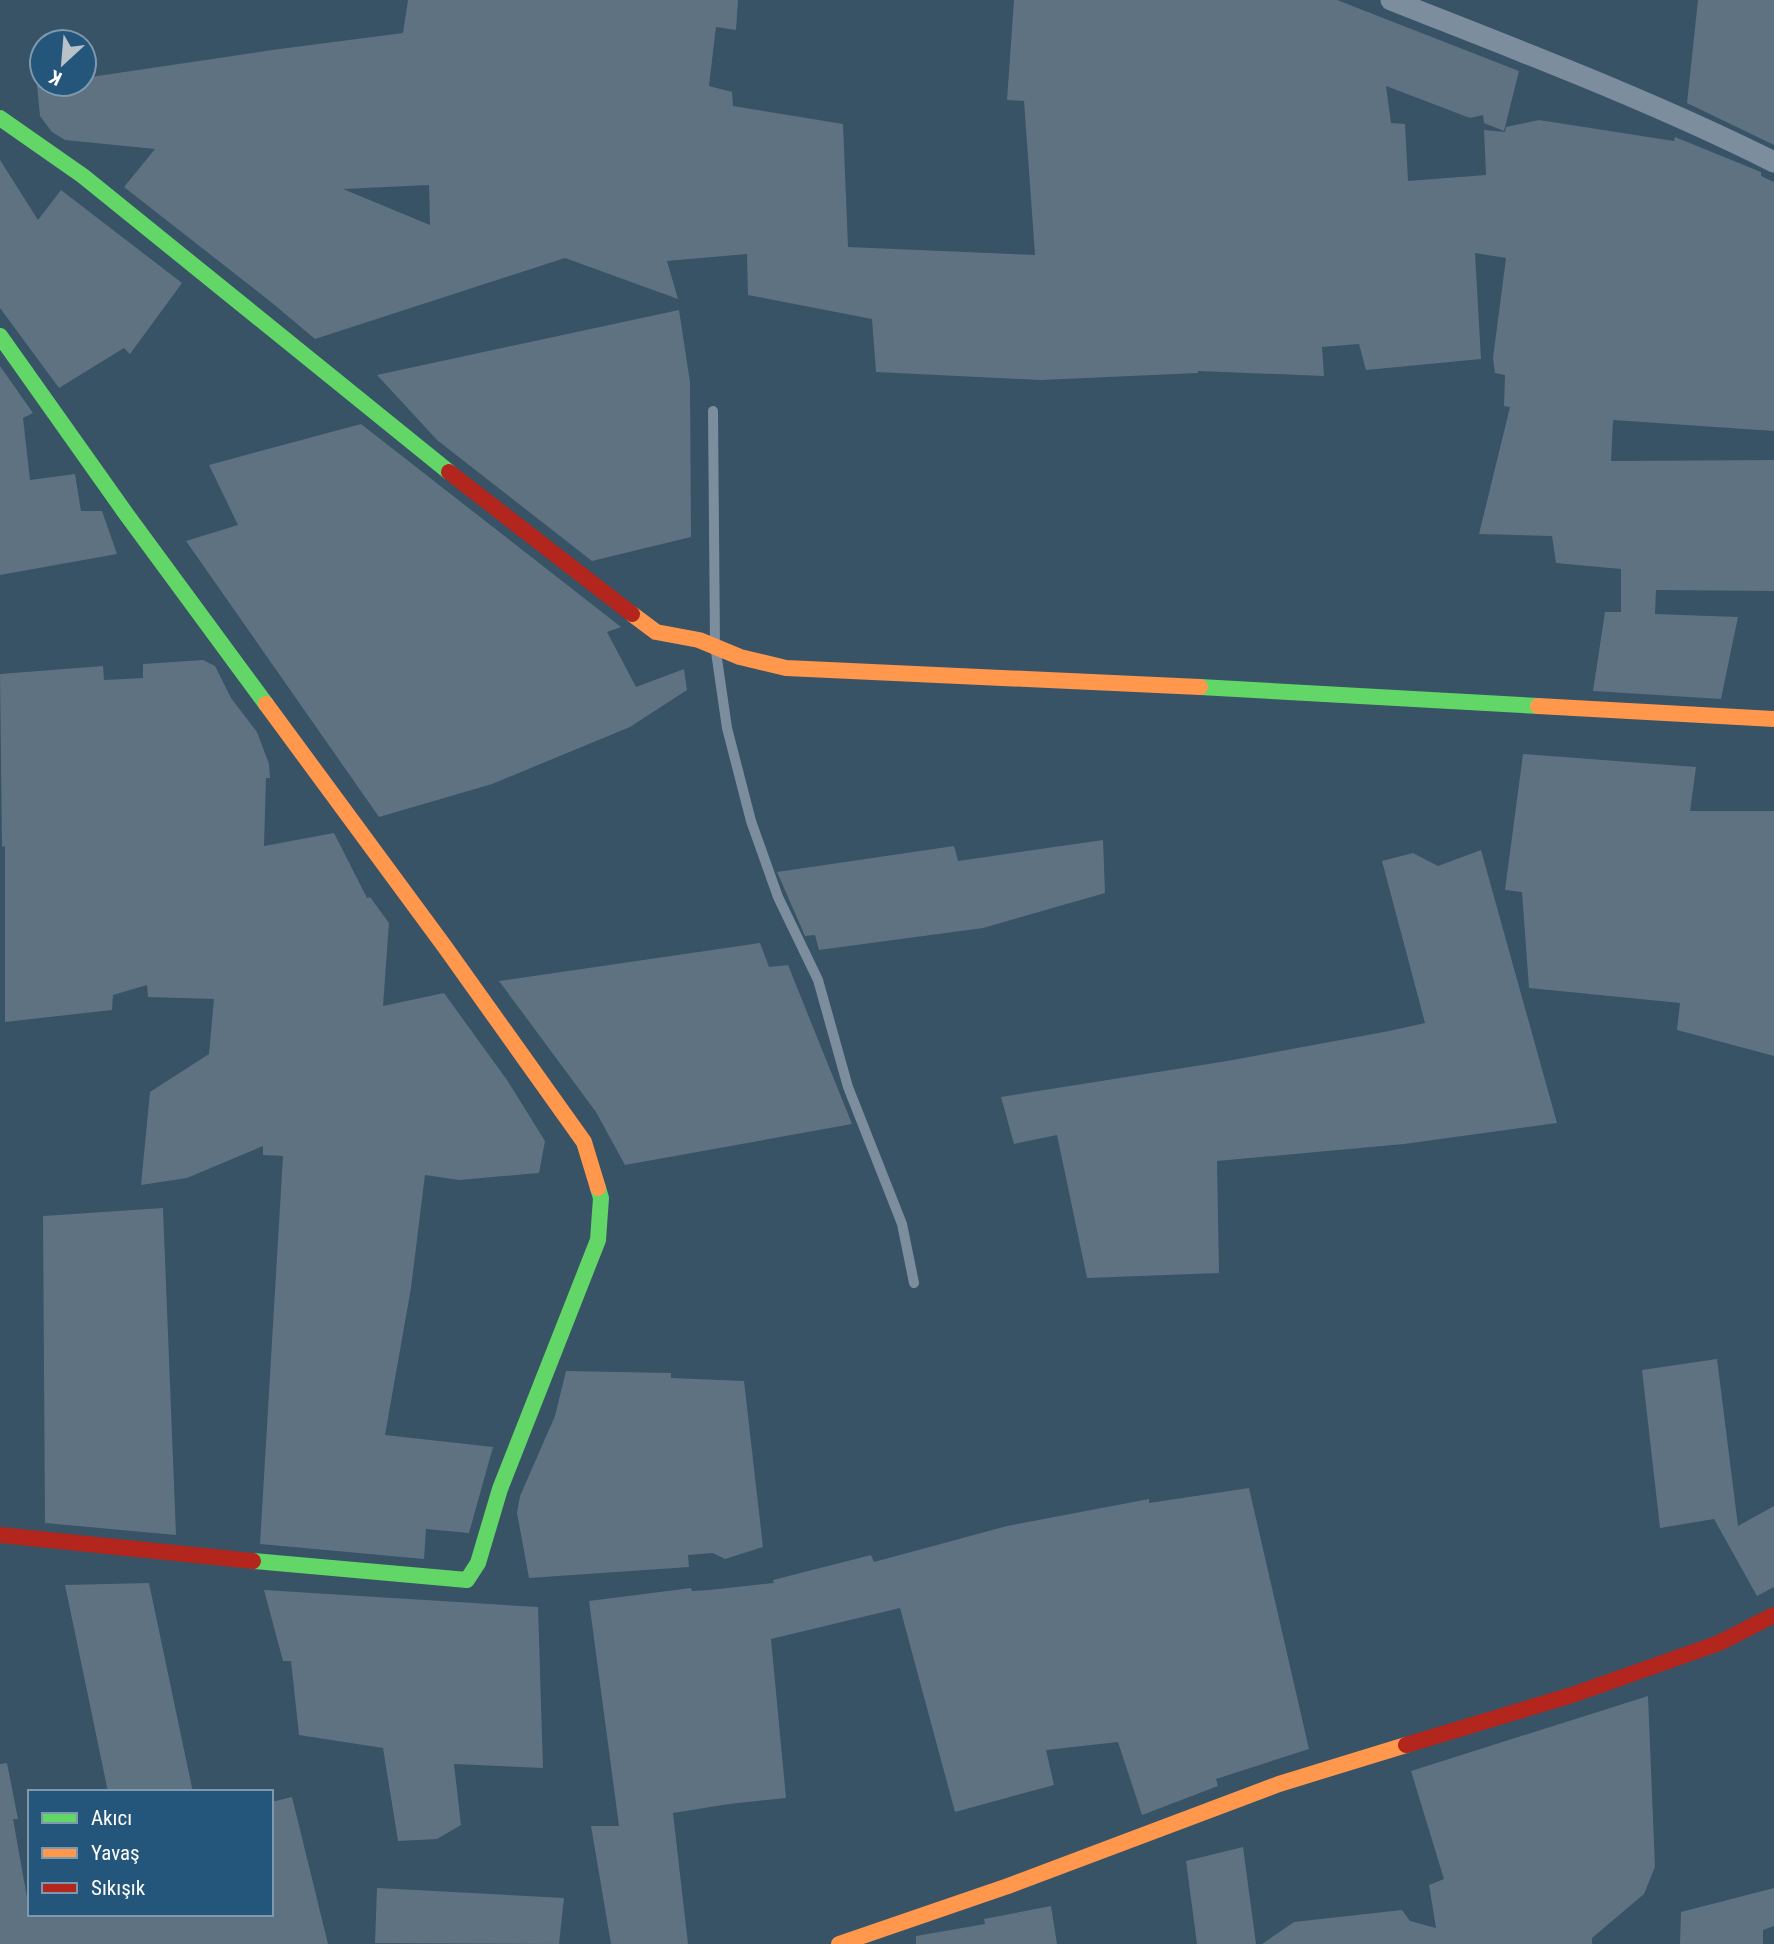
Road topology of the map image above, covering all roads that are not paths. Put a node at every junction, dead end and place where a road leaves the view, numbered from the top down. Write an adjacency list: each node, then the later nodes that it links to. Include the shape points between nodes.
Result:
1 (1391, 0): 3 (street, via 1706,128)
2 (0, 120): 6 (street, via 83,176 429,457 656,632)
3 (1774, 162)
4 (0, 336): 9 (street, via 584,1142 601,1198 598,1240 500,1489 478,1563 467,1580)
5 (713, 411): 6 (lane)
6 (715, 645): 7 (street, via 740,657 786,668 1032,677); 8 (lane, via 727,728 751,821 778,897 818,980 848,1087 902,1224)
7 (1774, 719)
8 (914, 1283)
9 (0, 1535)
10 (1774, 1615): 11 (street, via 1695,1652 1572,1695 1279,1784)
11 (839, 1944)

